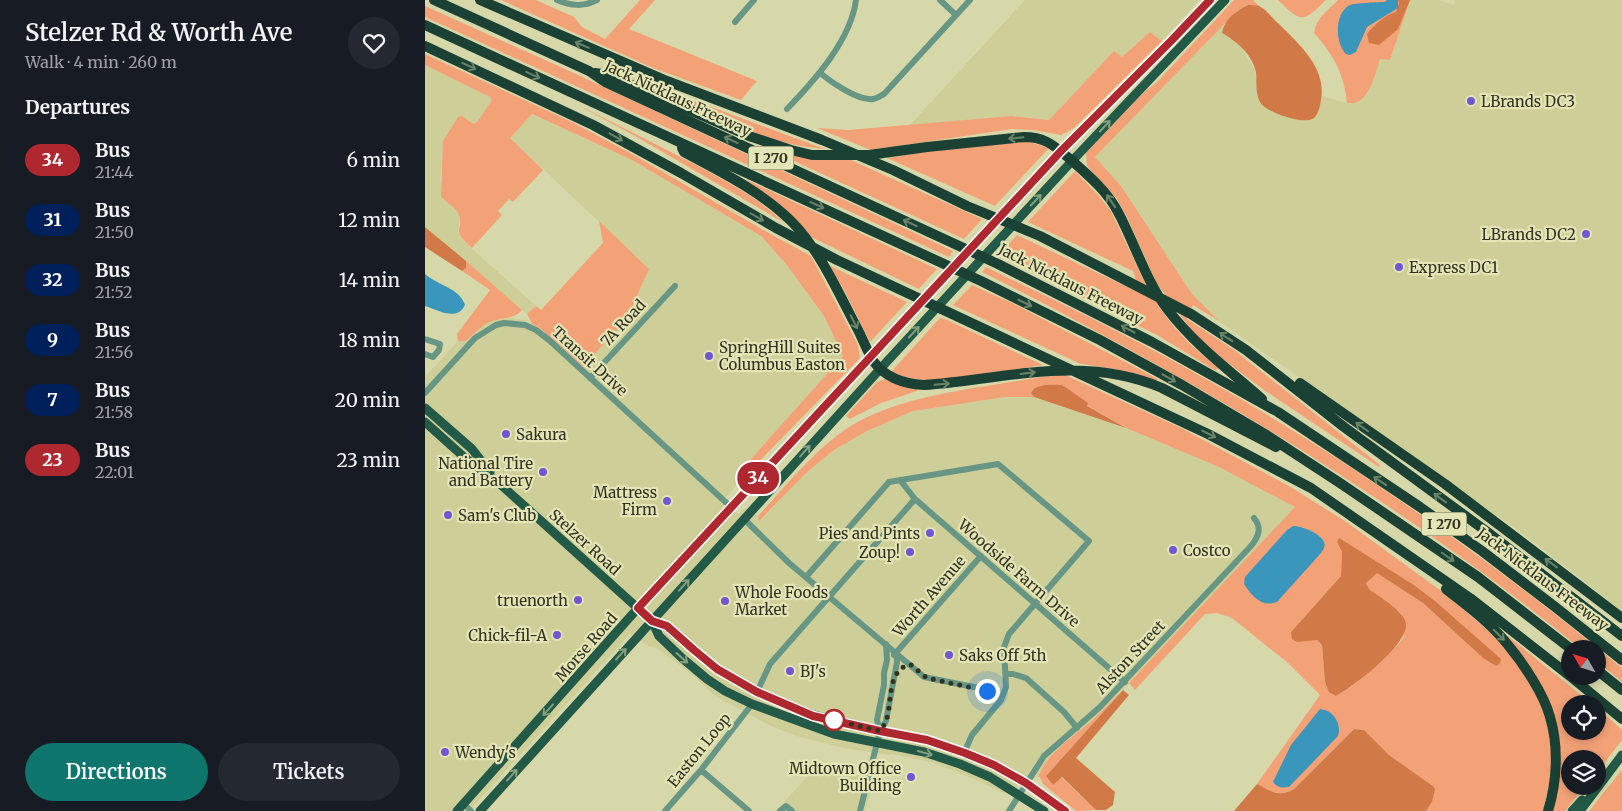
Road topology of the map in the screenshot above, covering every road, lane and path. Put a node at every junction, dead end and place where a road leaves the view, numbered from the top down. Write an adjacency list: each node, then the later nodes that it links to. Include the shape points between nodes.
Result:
1 (434, 0): 15 (highway, Jack Nicklaus Freeway / I 270)
2 (480, 0): 23 (highway, one-way to 2, via 1191,314 1040,236 822,140 667,81)
3 (557, 0): 4 (street, via 583,5)
4 (597, 0)
5 (755, 0): 12 (street)
6 (856, 0): 16 (street, via 847,27)
7 (941, 0): 11 (street)
8 (970, 0): 11 (street)
9 (1209, 0): 19 (main road, Morse Road)
10 (1225, 0): 20 (main road, Morse Road, one-way to 10)
11 (957, 15): 16 (street, via 878,97 861,97)
12 (735, 22)
13 (425, 25): 18 (highway, I 270, one-way to 18)
14 (425, 46): 39 (highway, one-way to 39, via 593,124 837,260 1208,434 1311,488)
15 (589, 71): 19 (highway, one-way to 15, via 1040,138 1024,137 869,155 812,155 749,136 609,75); 30 (highway, Jack Nicklaus Freeway / I 270, one-way to 15, via 1152,342 998,264 605,82)
16 (819, 74): 17 (street)
17 (787, 109)
18 (677, 142): 25 (highway, one-way to 25, via 684,152 764,198 798,229 821,261); 32 (highway, I 270, one-way to 32, via 981,281 1100,340 1182,385)
19 (1061, 151): 20 (highway); 25 (main road, Morse Road)
20 (1072, 161): 26 (main road, Morse Road, one-way to 20); 30 (highway, one-way to 20, via 1182,328 1166,308 1111,201)
21 (675, 286): 27 (street, 7A Road)
22 (425, 339): 24 (street, via 440,344 433,357)
23 (1246, 350): 45 (highway, one-way to 23, via 1445,484); 47 (highway, one-way to 23)
24 (425, 354)
25 (871, 357): 26 (highway); 36 (main road, Morse Road)
26 (881, 368): 32 (highway, one-way to 32, via 901,382 924,385 1053,370 1124,375 1163,388); 38 (main road, Morse Road, one-way to 26)
27 (590, 378): 28 (street, Transit Drive, via 536,330 525,324 504,322 475,338); 36 (street, Transit Drive)
28 (425, 393)
29 (425, 408): 34 (main road, Stelzer Road, via 472,449)
30 (1278, 412): 52 (highway, Jack Nicklaus Freeway / I 270, one-way to 30, via 1482,551)
31 (425, 422): 34 (main road, Stelzer Road)
32 (1321, 470): 48 (highway, I 270, one-way to 48, via 1478,577)
33 (900, 480): 35 (street, Woodside Farm Drive); 41 (street, via 889,482); 43 (street, via 998,464 1089,541)
34 (500, 484): 44 (main road, Stelzer Road)
35 (915, 499): 40 (street, Woodside Farm Drive); 42 (street)
36 (731, 507): 44 (main road, Morse Road)
37 (1254, 518): 59 (street, Alston Street, via 1259,524 1258,538)
38 (743, 519): 41 (street); 46 (main road, Morse Road, one-way to 38)
39 (1395, 547): 54 (highway, via 1470,598); 87 (highway, one-way to 87, via 1484,620 1525,667 1550,716 1554,737 1555,780)
40 (981, 556): 43 (street, Woodside Farm Drive); 50 (street, Worth Avenue)
41 (805, 577): 42 (street)
42 (829, 597): 49 (street); 62 (street, via 771,664)
43 (1035, 603): 56 (street, via 1009,634 1004,647); 59 (street, Woodside Farm Drive)
44 (638, 608): 46 (main road, Stelzer Road); 76 (main road, Morse Road, one-way to 76)
45 (1622, 618)
46 (652, 621): 55 (main road, Stelzer Road, one-way to 55, via 659,636); 62 (main road, Stelzer Road, via 667,626 717,669); 78 (main road, Morse Road, one-way to 46)
47 (1622, 636)
48 (1561, 641)
49 (886, 644): 50 (street); 51 (street)
50 (897, 653): 51 (street, Worth Avenue); 53 (street); 58 (street, Worth Avenue)
51 (887, 660): 67 (street, Worth Avenue, via 877,720)
52 (1622, 660)
53 (910, 664): 58 (street, via 899,670); 63 (street, via 924,677 983,689)
54 (1561, 669)
55 (703, 674): 62 (main road, via 747,695); 64 (main road, Stelzer Road, via 725,691)
56 (1007, 674): 63 (street); 66 (street, via 1026,678)
57 (1606, 677): 61 (highway)
58 (894, 678): 67 (street, Worth Avenue, via 886,721)
59 (1125, 682): 66 (street, Alston Street)
60 (1581, 685): 65 (highway)
61 (1622, 690)
62 (757, 692): 67 (main road, Stelzer Road, via 813,716)
63 (1001, 700): 69 (street, via 972,735)
64 (751, 704): 68 (main road, Stelzer Road, via 834,734); 71 (street, Easton Loop)
65 (1622, 719)
66 (1077, 728): 73 (street, Alston Street, via 1044,756)
67 (880, 731): 68 (street, Worth Avenue); 69 (main road, Stelzer Road, via 927,740)
68 (878, 744): 74 (main road, Stelzer Road, one-way to 74, via 924,752 960,764); 83 (street, Worth Avenue)
69 (965, 753): 73 (main road, Stelzer Road)
70 (1622, 755): 72 (main road); 89 (main road)
71 (701, 770): 79 (street, Easton Loop); 80 (street)
72 (1606, 772)
73 (1026, 783): 74 (street, Alston Street); 86 (main road, Stelzer Road)
74 (1019, 795): 84 (street, Alston Street); 85 (main road, Stelzer Road)
75 (1586, 795): 88 (main road)
76 (459, 809): 77 (street)
77 (471, 811)
78 (480, 811)
79 (665, 811)
80 (749, 811)
81 (780, 811): 82 (street, via 786,806)
82 (792, 811)
83 (860, 811)
84 (1009, 811)
85 (1044, 811)
86 (1065, 811)
87 (1548, 811)
88 (1572, 811)
89 (1580, 811)

